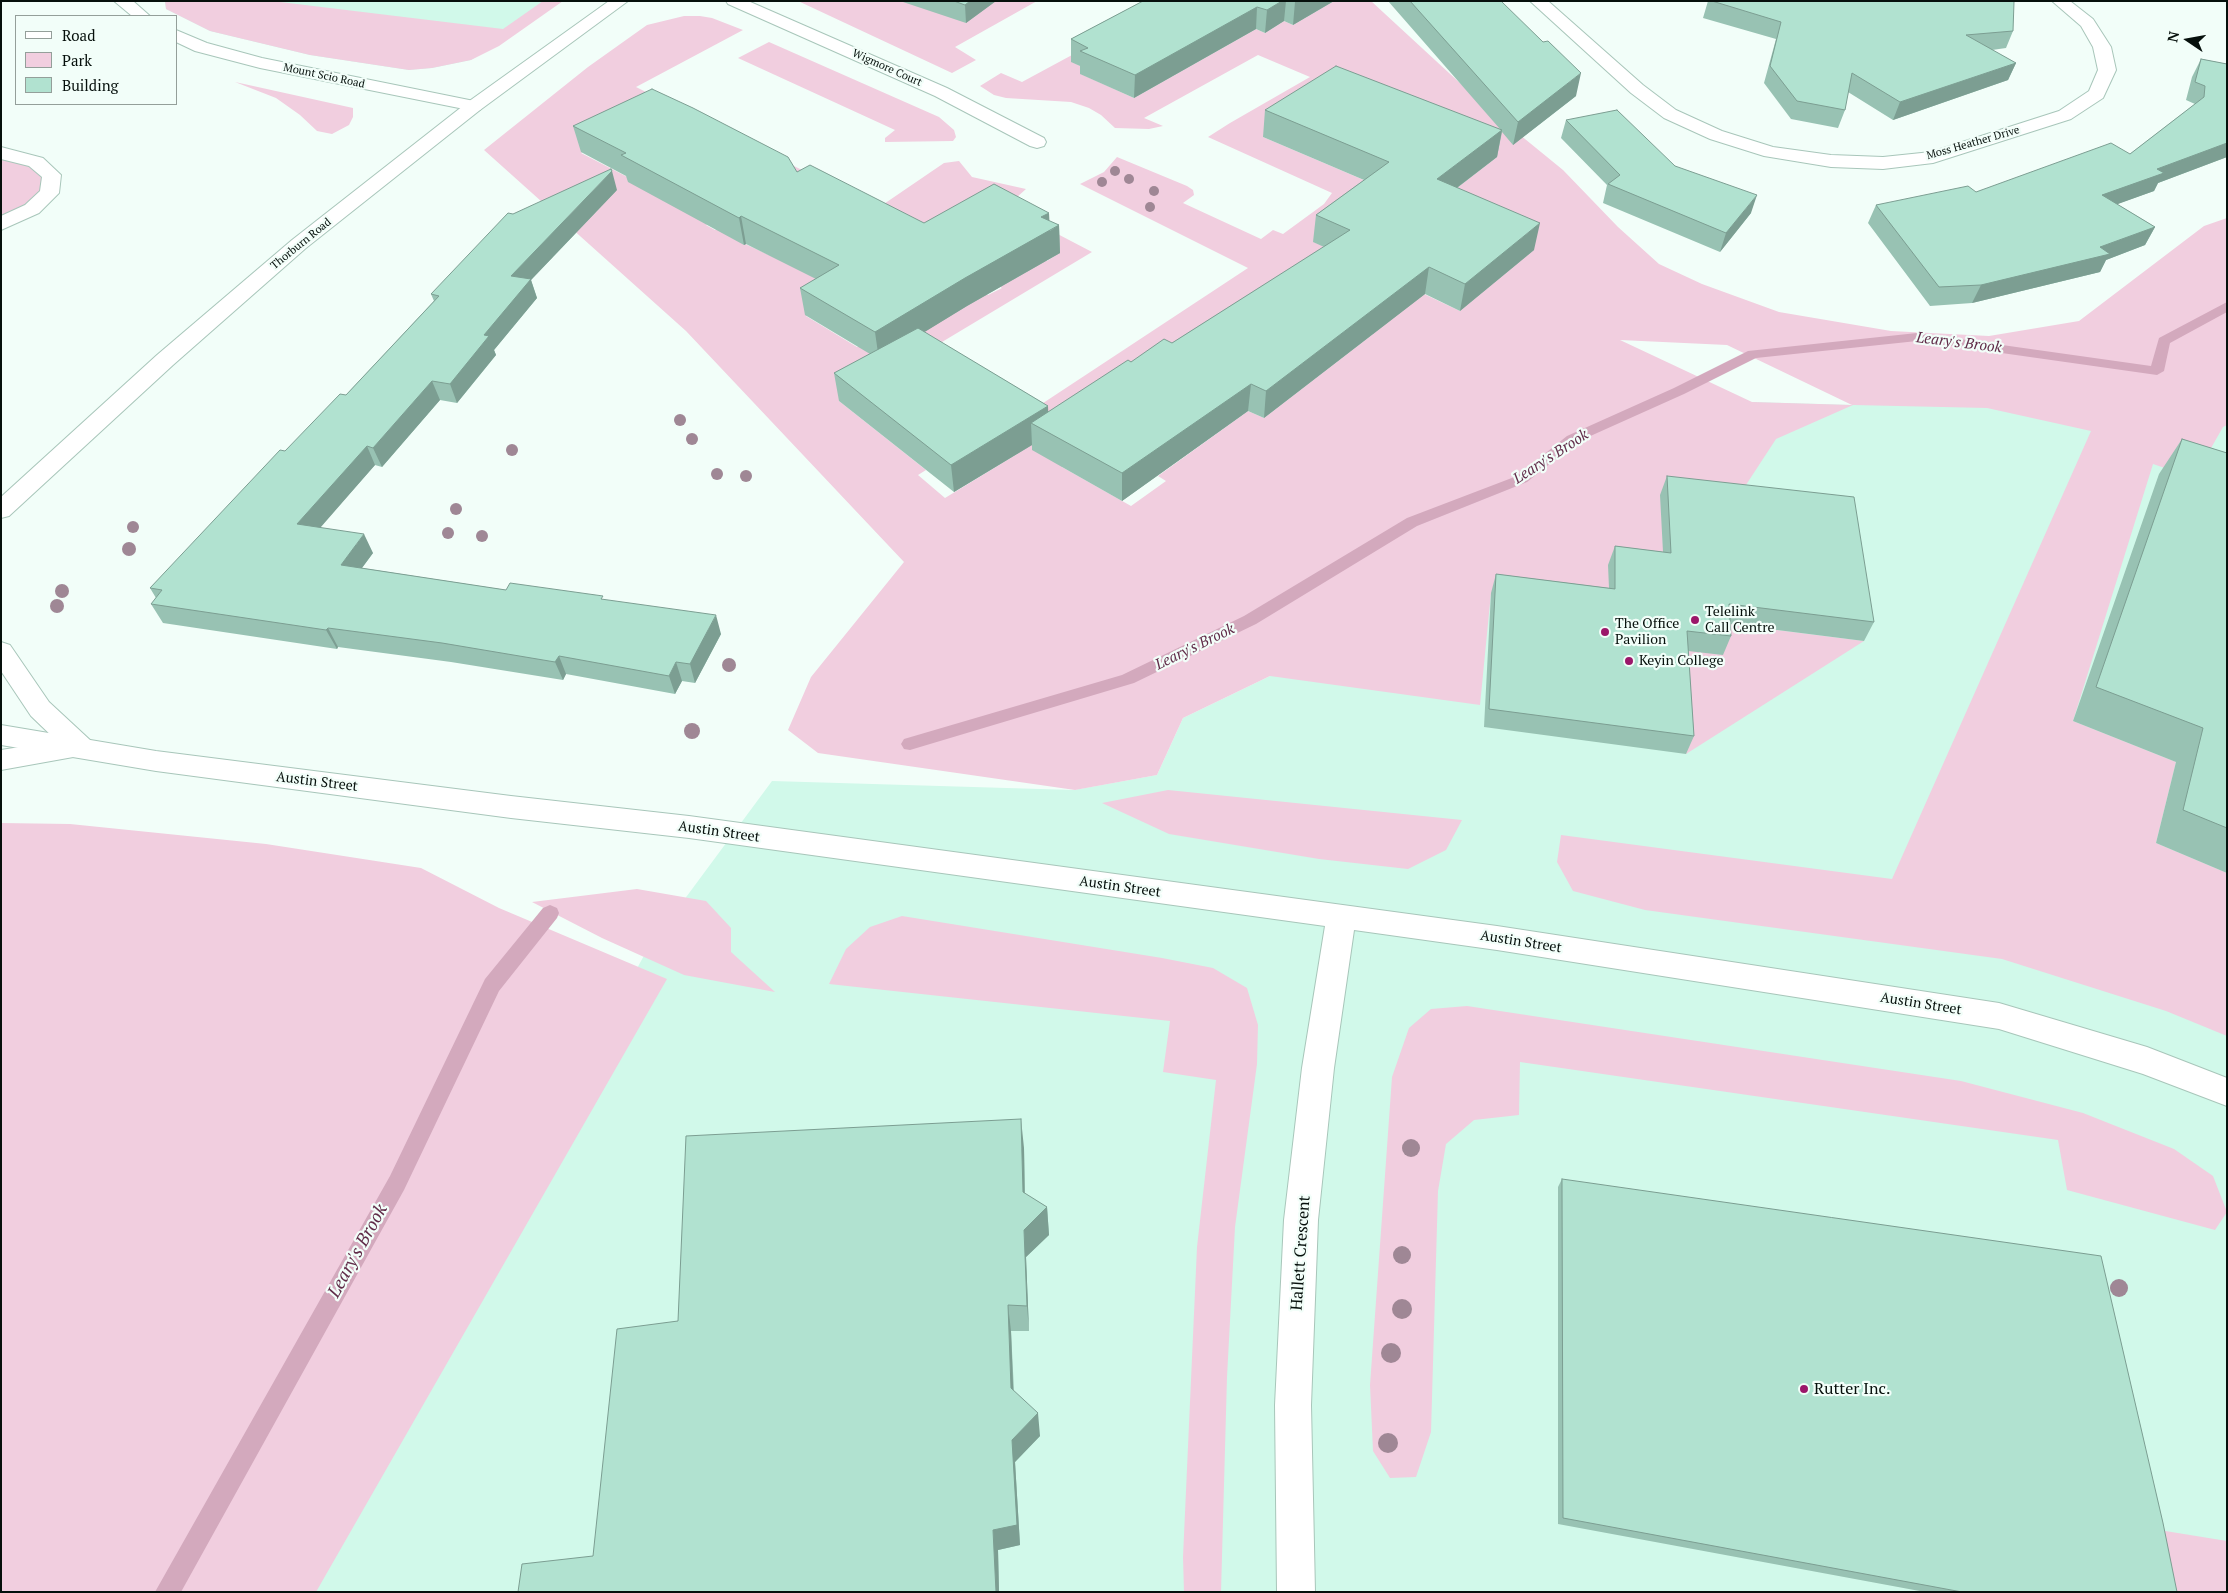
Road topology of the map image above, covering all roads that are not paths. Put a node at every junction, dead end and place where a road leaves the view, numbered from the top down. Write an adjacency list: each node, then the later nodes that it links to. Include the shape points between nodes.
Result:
1 (122, 1): 6 (street)
2 (620, 1): 8 (street, Thorburn Road)
3 (734, 1): 9 (street, Wigmore Court, via 941,92)
4 (1538, 1): 5 (street, Moss Heather Drive, via 1670,114 1716,135 1771,152 1831,161 1883,163 1933,157 2065,115 2097,94 2108,70 2102,47 2086,23)
5 (2060, 1)
6 (141, 15)
7 (178, 36): 8 (street, Mount Scio Road, via 201,47 260,63)
8 (474, 106): 12 (street, Thorburn Road, via 235,298)
9 (1037, 142)
10 (1, 153): 11 (street, via 36,162 52,175 49,193 32,209)
11 (1, 224)
12 (1, 510)
13 (1, 651): 15 (street, via 40,709)
14 (1, 735): 15 (street, Austin Street)
15 (81, 747): 16 (street); 17 (street, Austin Street, via 166,762 689,827)
16 (1, 760)
17 (1341, 917): 18 (street, Austin Street, via 1999,1016 2147,1061); 19 (street, Hallett Crescent, via 1318,1068 1302,1220 1293,1405)
18 (2227, 1092)
19 (1296, 1592)

